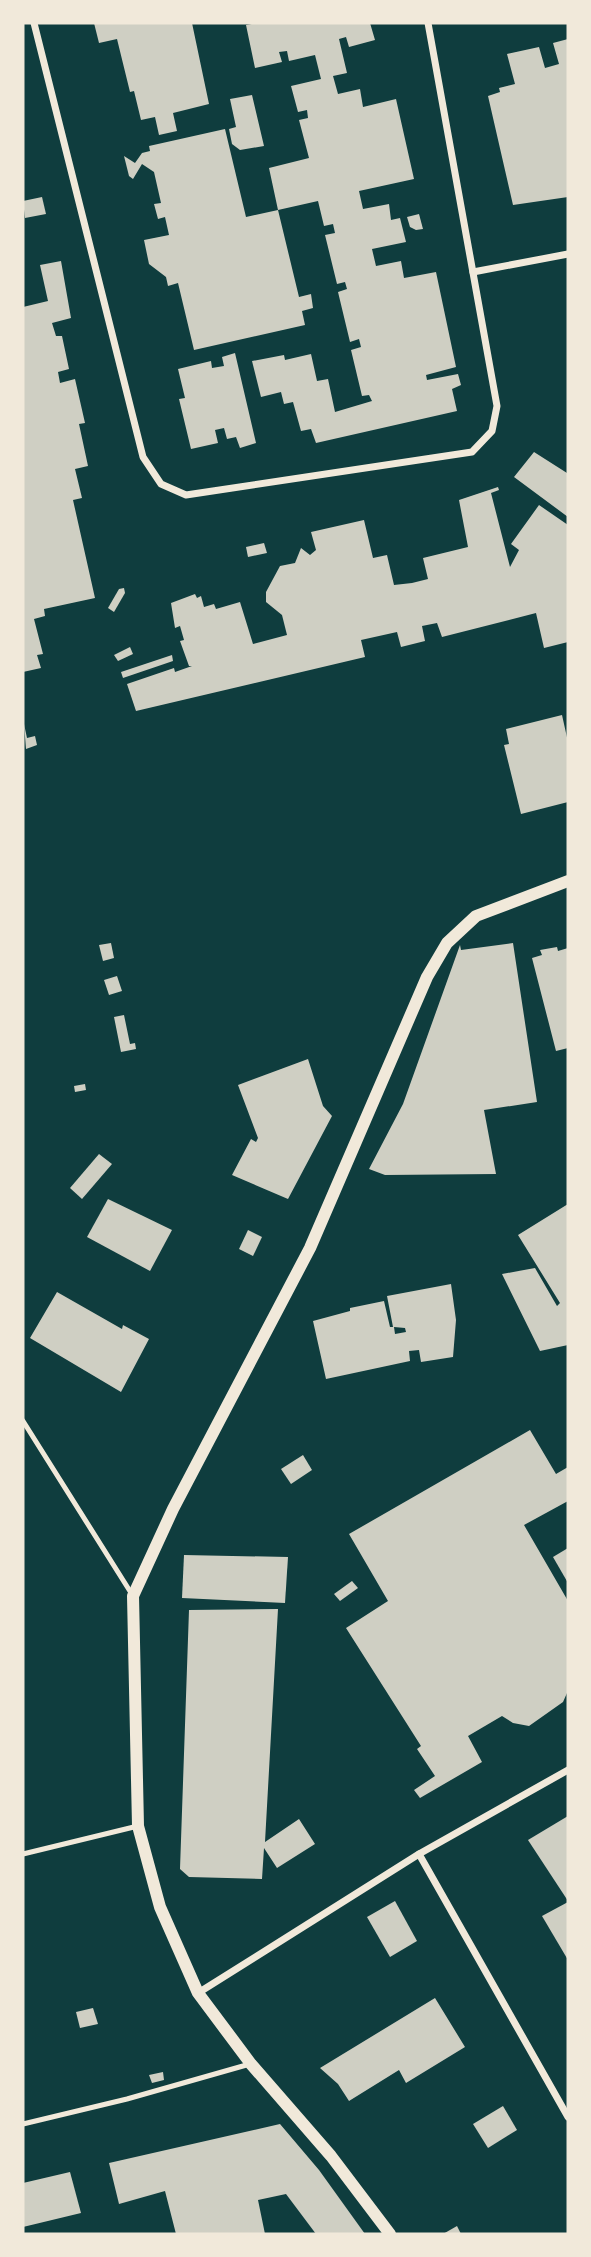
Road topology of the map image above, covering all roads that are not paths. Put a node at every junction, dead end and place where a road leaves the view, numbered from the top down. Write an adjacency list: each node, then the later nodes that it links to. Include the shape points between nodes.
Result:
1 (34, 23): 4 (street, via 143,457 161,484 186,495 472,452 492,431 497,406)
2 (428, 23): 4 (street)
3 (568, 254): 4 (street)
4 (473, 272)
5 (568, 881): 7 (street, via 476,916 447,943 427,978 310,1248 173,1509)
6 (23, 1421): 7 (lane)
7 (133, 1596): 9 (street)
8 (568, 1770): 11 (street)
9 (138, 1826): 10 (lane); 12 (street, via 160,1907)
10 (23, 1854)
11 (419, 1854): 12 (street); 14 (street)
12 (198, 1993): 13 (street)
13 (251, 2064): 15 (lane); 16 (street, via 331,2156)
14 (568, 2116)
15 (23, 2124)
16 (390, 2234)

